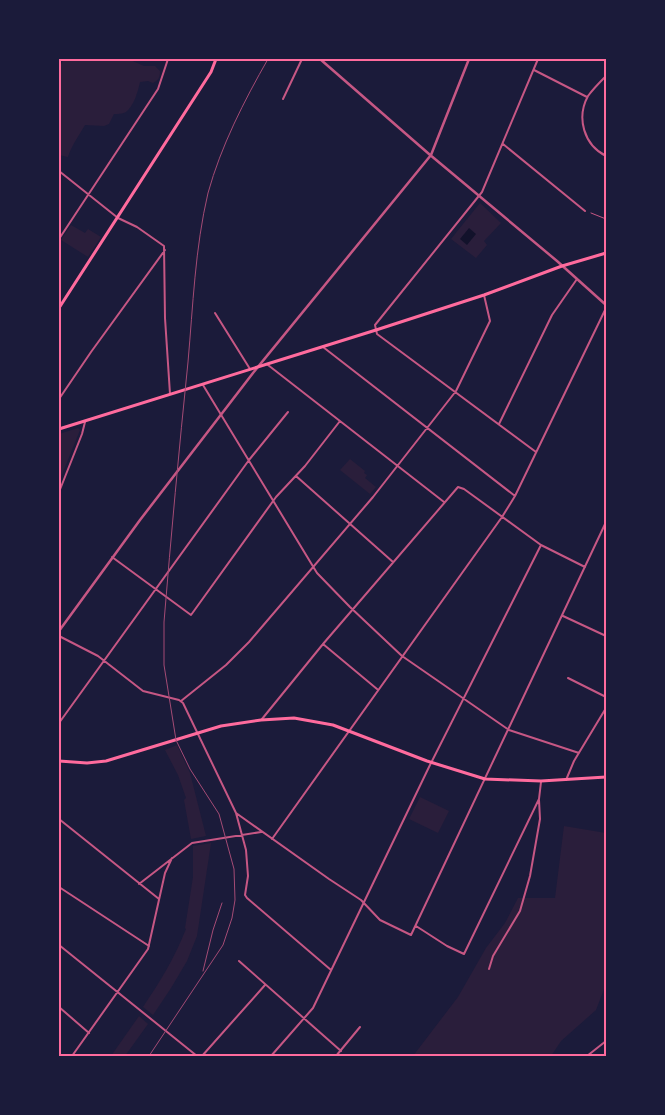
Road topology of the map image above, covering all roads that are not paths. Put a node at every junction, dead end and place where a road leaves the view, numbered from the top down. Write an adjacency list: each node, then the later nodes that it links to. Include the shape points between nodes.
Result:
1 (168, 59): 15 (street, via 158,89)
2 (216, 59): 19 (main road, via 211,72)
3 (302, 59): 10 (street)
4 (320, 59): 12 (street)
5 (469, 59): 12 (street)
6 (538, 59): 7 (street)
7 (534, 70): 9 (street); 11 (street)
8 (606, 76): 9 (street)
9 (588, 98): 13 (street, via 583,114 584,130 592,145)
10 (283, 99)
11 (503, 144): 16 (street); 17 (street)
12 (431, 155): 16 (street); 33 (street)
13 (606, 156)
14 (59, 171): 15 (street)
15 (88, 193): 19 (street); 21 (street)
16 (480, 196): 24 (street); 30 (street, via 375,325)
17 (585, 211)
18 (591, 213): 20 (lane)
19 (118, 218): 22 (street, via 160,242); 28 (main road)
20 (606, 219)
21 (59, 239)
22 (165, 250): 37 (street); 38 (street)
23 (606, 253): 24 (main road)
24 (562, 266): 25 (street); 26 (main road)
25 (577, 279): 27 (street); 43 (street, via 552,315)
26 (484, 295): 30 (main road); 36 (street, via 490,321)
27 (606, 306): 46 (street)
28 (59, 308)
29 (215, 313): 34 (street)
30 (376, 330): 31 (main road); 36 (street, via 377,334)
31 (323, 347): 32 (main road); 44 (street)
32 (268, 365): 33 (main road); 42 (street)
33 (258, 367): 34 (main road); 40 (street)
34 (250, 369): 35 (main road)
35 (203, 385): 37 (main road); 40 (street)
36 (456, 391): 43 (street); 44 (street)
37 (170, 394): 41 (main road)
38 (59, 399)
39 (288, 412): 47 (street)
40 (221, 415): 47 (street); 58 (street)
41 (85, 421): 45 (main road); 50 (street)
42 (340, 421): 48 (street); 49 (street)
43 (499, 424): 46 (street)
44 (428, 427): 48 (street); 51 (street)
45 (59, 429)
46 (536, 452): 51 (street)
47 (249, 460): 52 (street); 62 (street)
48 (398, 466): 53 (street); 56 (street)
49 (296, 476): 52 (street); 56 (street)
50 (59, 492)
51 (515, 496): 54 (street)
52 (274, 502): 60 (street); 62 (street, via 191,615)
53 (444, 502): 54 (street, via 458,487); 59 (street)
54 (502, 517): 57 (street); 69 (street)
55 (606, 522): 61 (street)
56 (350, 524): 59 (street); 60 (street)
57 (541, 545): 61 (street); 74 (street)
58 (112, 557): 62 (street); 65 (street)
59 (393, 562): 63 (street)
60 (313, 567): 63 (street); 75 (street, via 234,658)
61 (586, 567): 64 (street)
62 (156, 588): 70 (street)
63 (353, 610): 68 (street); 69 (street)
64 (563, 616): 67 (street); 80 (street)
65 (59, 631)
66 (59, 636): 70 (street)
67 (606, 636)
68 (323, 644): 72 (street); 77 (street)
69 (402, 656): 72 (street); 74 (street)
70 (104, 661): 75 (street, via 143,691); 78 (street)
71 (568, 678): 73 (street)
72 (378, 689): 79 (street)
73 (606, 697)
74 (464, 699): 80 (street); 84 (street)
75 (181, 701): 81 (street)
76 (606, 708): 82 (street)
77 (261, 720): 79 (main road, via 294,718); 81 (main road)
78 (59, 723)
79 (349, 730): 84 (main road); 94 (street)
80 (509, 730): 82 (street); 86 (street)
81 (198, 733): 83 (main road, via 106,762); 90 (street)
82 (579, 753): 87 (street)
83 (59, 761)
84 (432, 762): 86 (main road); 99 (street)
85 (606, 777): 87 (main road)
86 (485, 779): 88 (main road); 100 (street)
87 (566, 780): 88 (main road)
88 (541, 781): 89 (street)
89 (539, 799): 100 (street, via 465,952 462,954); 104 (street, via 541,814 520,911 493,956)
90 (236, 813): 92 (street); 93 (street)
91 (59, 819): 96 (street)
92 (261, 832): 93 (street); 94 (street)
93 (242, 834): 95 (street, via 192,843); 105 (street, via 247,869 245,895)
94 (272, 839): 99 (street)
95 (172, 858): 96 (street); 98 (street)
96 (139, 884): 98 (street)
97 (59, 887): 102 (street)
98 (159, 899): 102 (street)
99 (364, 903): 100 (street, via 380,920 409,935); 105 (street)
100 (416, 926)
101 (59, 944): 107 (street)
102 (149, 946): 107 (street)
103 (240, 961): 106 (street)
104 (489, 969)
105 (332, 970): 109 (street)
106 (265, 985): 109 (street); 116 (street)
107 (117, 992): 111 (street); 115 (street)
108 (59, 1007): 111 (street)
109 (304, 1020): 113 (street); 117 (street)
110 (360, 1027): 113 (street)
111 (89, 1033): 114 (street)
112 (606, 1041): 119 (street)
113 (340, 1051): 118 (street)
114 (72, 1056)
115 (197, 1056)
116 (202, 1056)
117 (272, 1056)
118 (336, 1056)
119 (587, 1056)

